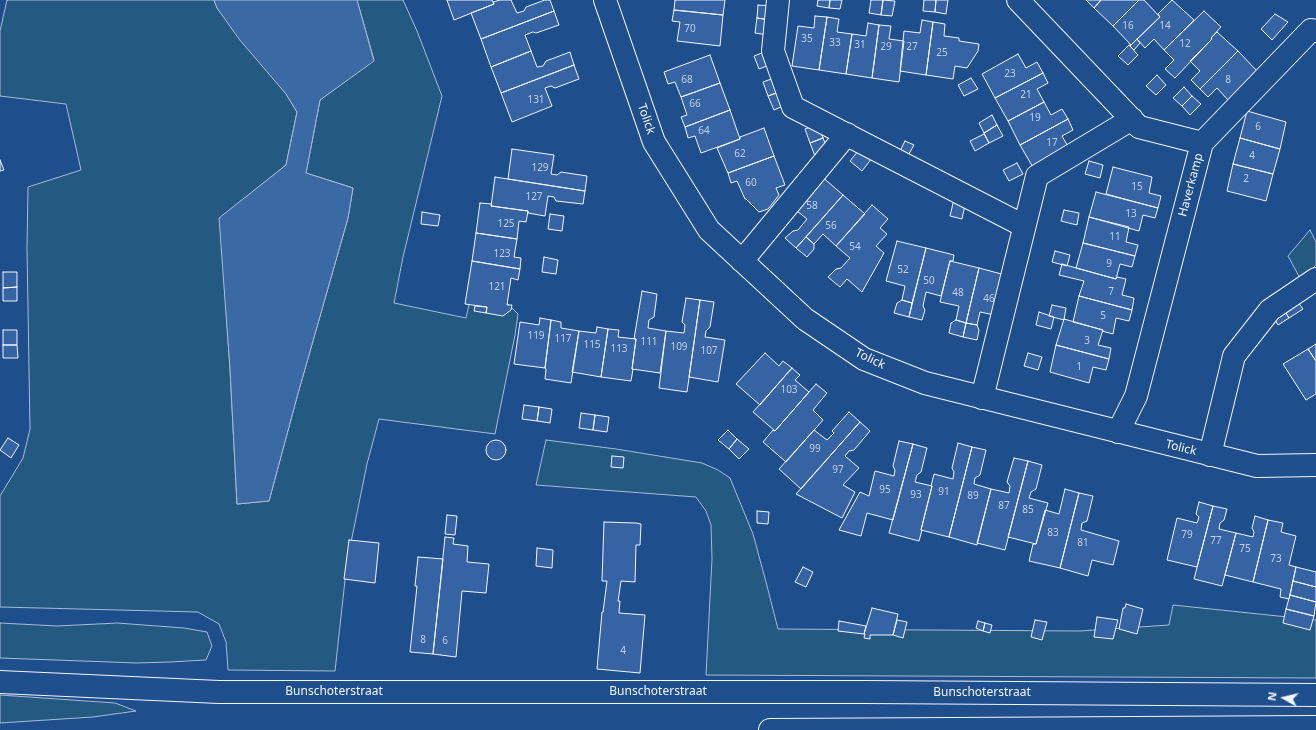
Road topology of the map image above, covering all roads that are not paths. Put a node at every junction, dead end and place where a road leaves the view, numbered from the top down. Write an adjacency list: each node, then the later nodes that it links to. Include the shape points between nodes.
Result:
1 (605, 0): 9 (street, Tolick, via 654,142 709,230)
2 (778, 0): 6 (street, via 773,50 793,107)
3 (1018, 0): 5 (street, Haverkamp)
4 (1316, 31): 7 (street, via 1311,30)
5 (1132, 119): 7 (street, Haverkamp, via 1139,126); 8 (street, via 1037,176)
6 (847, 134): 8 (street); 9 (street)
7 (1202, 143): 12 (street, Haverkamp, via 1136,396)
8 (1024, 226): 11 (street)
9 (742, 261): 11 (street, Tolick, via 805,319 864,359 925,383)
10 (1316, 279): 13 (street, via 1270,310 1234,356)
11 (982, 398): 12 (street, Tolick)
12 (1118, 432): 13 (street, Tolick)
13 (1210, 455): 14 (street, Tolick, via 1257,466)
14 (1316, 465)
15 (0, 682): 16 (street, Bunschoterstraat, via 219,692)
16 (1316, 695)
17 (1316, 727): 18 (street)
18 (770, 730)

